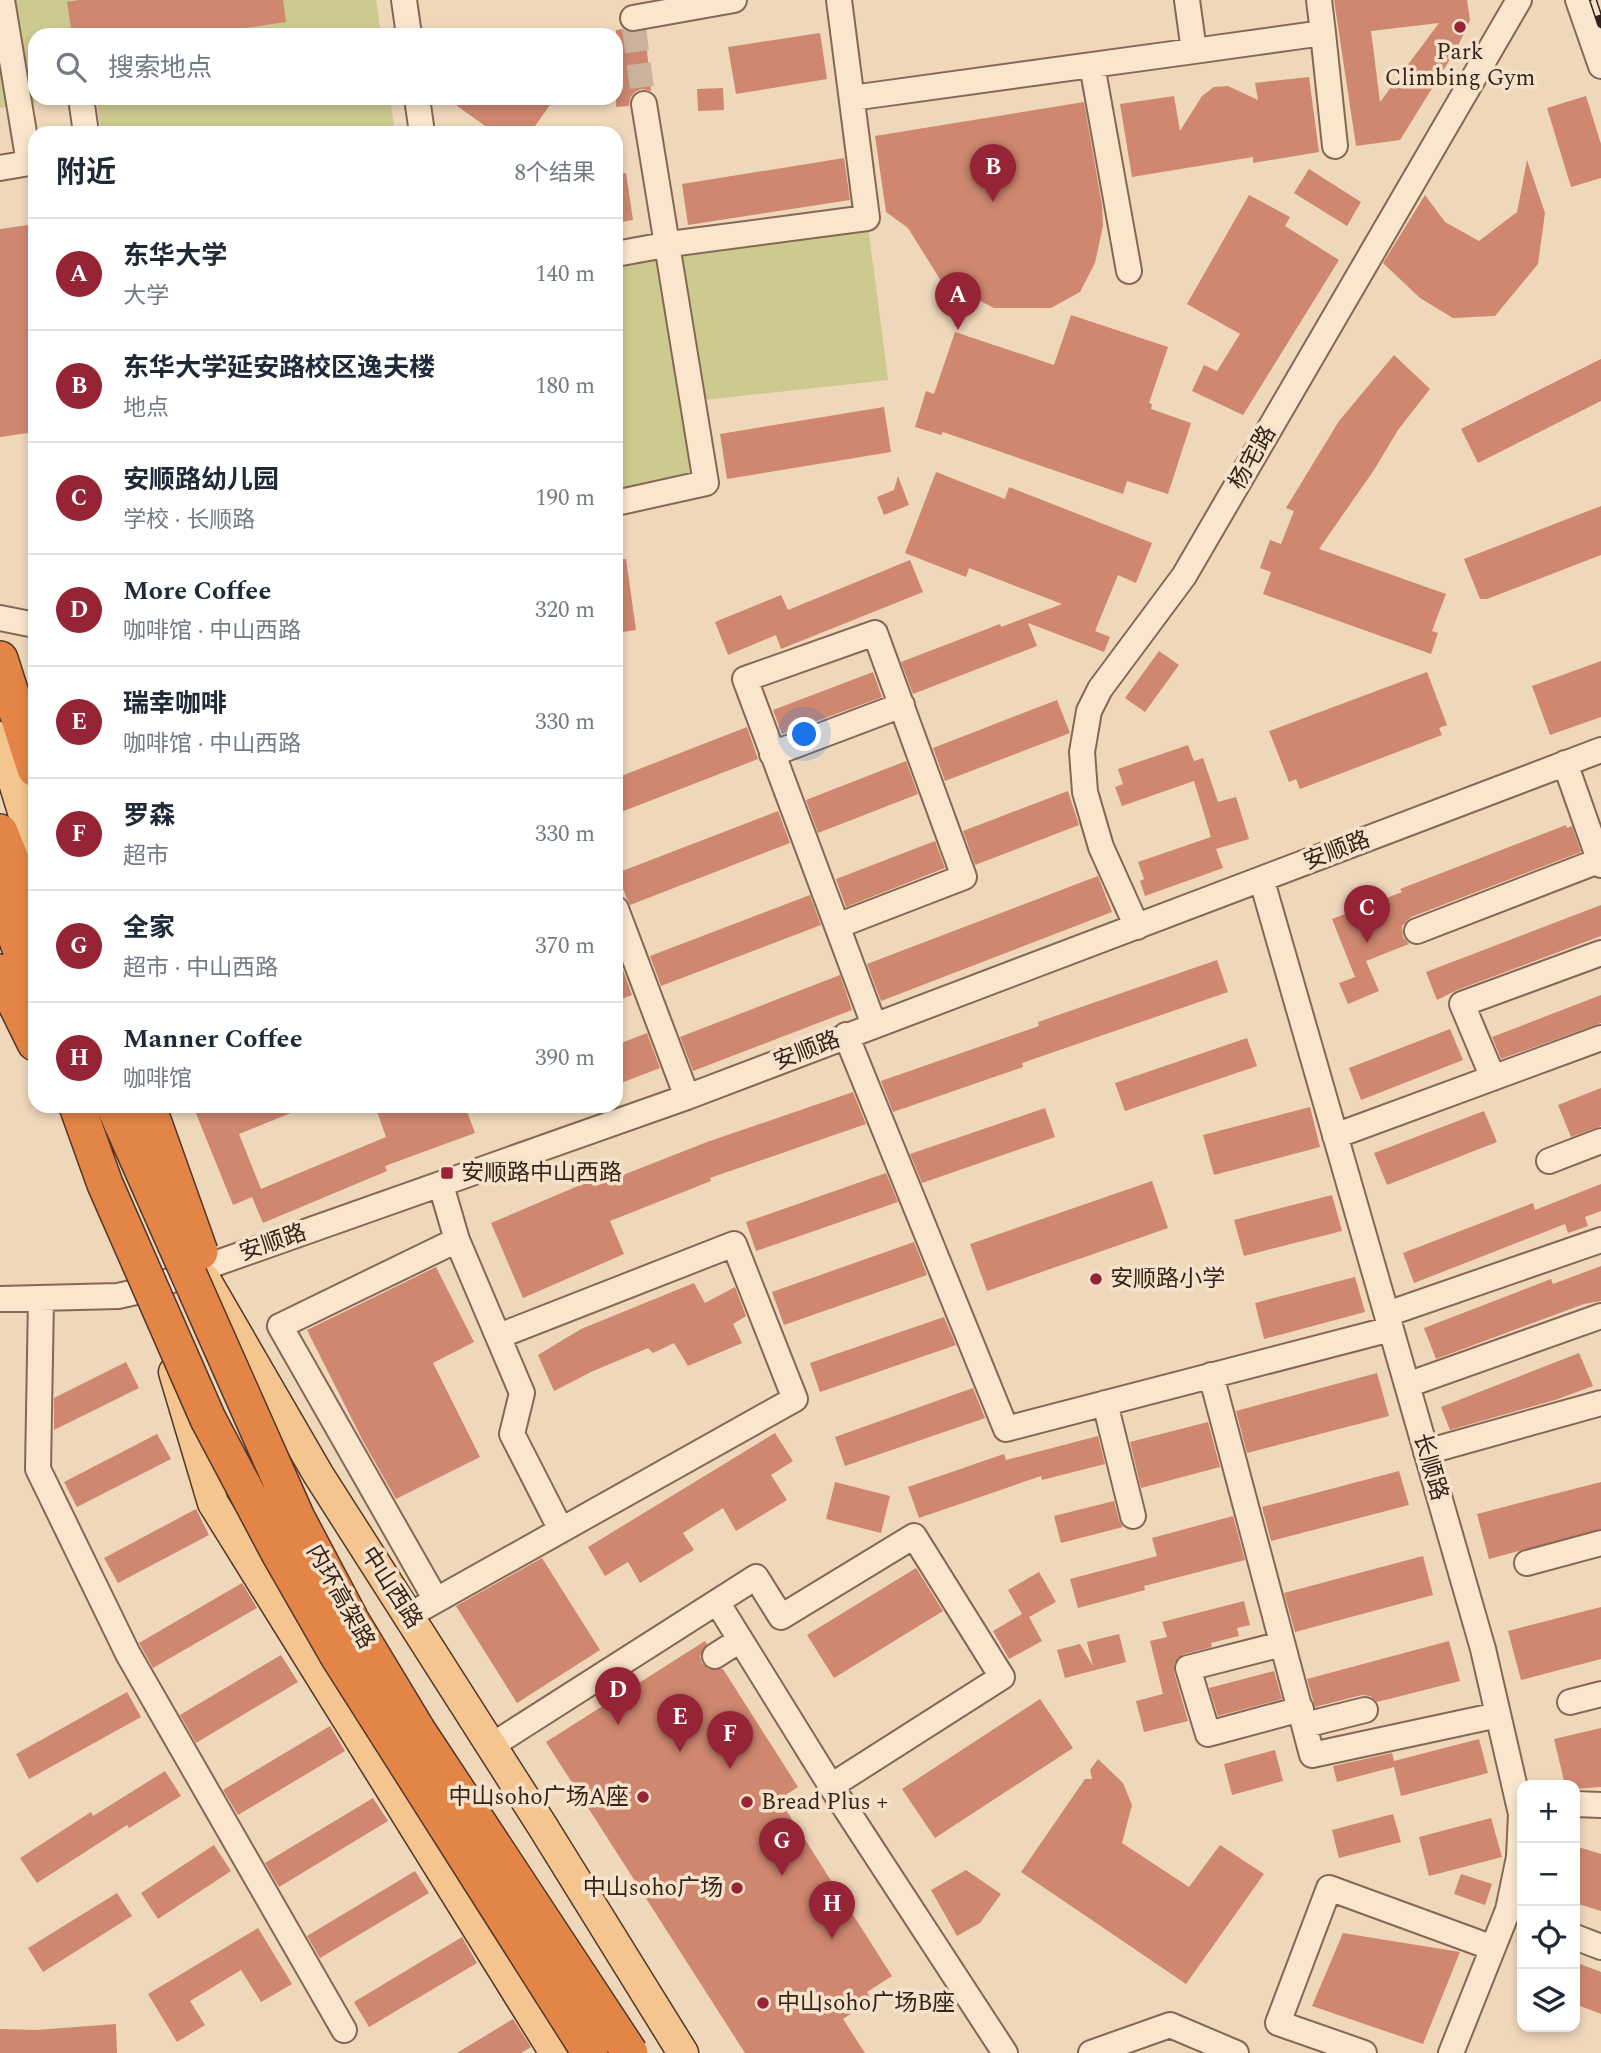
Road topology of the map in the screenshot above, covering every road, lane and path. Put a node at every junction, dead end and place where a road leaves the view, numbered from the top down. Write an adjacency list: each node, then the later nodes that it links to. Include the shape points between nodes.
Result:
1 (2, 0): 21 (street)
2 (404, 0): 10 (street)
3 (734, 0): 9 (street)
4 (839, 0): 15 (street)
5 (1187, 0): 12 (street)
6 (1320, 0): 11 (street)
7 (1519, 0): 46 (street, 杨宅路, via 1184,576 1100,689 1089,711 1082,752 1084,793 1101,848)
8 (1578, 0): 14 (street)
9 (632, 15)
10 (408, 28)
11 (1323, 33): 12 (street); 22 (street)
12 (1194, 51): 13 (street)
13 (1092, 65): 15 (street); 27 (street)
14 (1601, 66)
15 (852, 98): 25 (street, via 867,218)
16 (644, 104): 25 (street)
17 (82, 105): 19 (street)
18 (418, 105): 20 (street)
19 (85, 126)
20 (421, 126)
21 (28, 141)
22 (1335, 146)
23 (28, 164): 24 (street)
24 (0, 168)
25 (667, 244): 26 (street); 28 (street, via 706,483)
26 (623, 253)
27 (1129, 271)
28 (623, 501)
29 (0, 618): 30 (street)
30 (28, 624)
31 (0, 659): 34 (highway)
32 (902, 705): 36 (street); 36 (street, via 875,633 744,679); 45 (street, via 964,877)
33 (0, 737): 38 (main road)
34 (28, 747)
35 (1601, 750): 37 (street, 安顺路)
36 (772, 754): 45 (street)
37 (1565, 763): 40 (street); 41 (street, 安顺路)
38 (28, 828)
39 (0, 832): 44 (highway)
40 (1600, 862): 48 (street)
41 (1262, 881): 46 (street, 安顺路); 65 (street, 长顺路)
42 (0, 894): 50 (highway)
43 (0, 900): 52 (main road)
44 (28, 902)
45 (837, 926): 53 (street)
46 (1137, 927): 53 (street, 安顺路)
47 (623, 928): 58 (street)
48 (1417, 931)
49 (1601, 953): 57 (street, via 1462,1004)
50 (28, 971)
51 (0, 972): 54 (highway)
52 (28, 982)
53 (874, 1025): 55 (street, 安顺路)
54 (28, 1029)
55 (846, 1035): 58 (street, 安顺路); 82 (street, via 1006,1429)
56 (1601, 1038): 57 (street)
57 (1493, 1079): 65 (street)
58 (687, 1097): 69 (street, 安顺路)
59 (70, 1113): 68 (highway, bridge)
60 (79, 1113): 68 (highway, 内环高架路, bridge)
61 (79, 1113): 73 (main road)
62 (117, 1113): 85 (highway, 内环高架路, bridge)
63 (136, 1113): 72 (main road, 中山西路)
64 (151, 1113): 85 (highway, bridge)
65 (1335, 1136): 77 (street, 长顺路)
66 (1601, 1141): 67 (street)
67 (1549, 1161)
68 (105, 1184): 112 (highway, 内环高架路, bridge, via 208,1419 279,1553 338,1656)
69 (441, 1185): 70 (street); 72 (street, 安顺路)
70 (457, 1240): 78 (street); 89 (street, via 280,1326)
71 (1601, 1240): 77 (street)
72 (200, 1269): 73 (street, 安顺路); 91 (main road, 中山西路, via 318,1474)
73 (149, 1289): 75 (street, 安顺路, via 118,1296); 111 (main road, via 213,1503)
74 (0, 1299): 75 (street, 安顺路)
75 (41, 1299): 110 (street, via 38,1469 128,1654)
76 (1601, 1315): 80 (street)
77 (1389, 1322): 79 (street); 80 (street, 长顺路)
78 (499, 1336): 86 (street, via 523,1393 512,1434); 86 (street, via 734,1244 795,1399)
79 (1212, 1375): 82 (street); 93 (street)
80 (1407, 1385): 83 (street, 长顺路)
81 (1601, 1402): 83 (street)
82 (1105, 1403): 84 (street)
83 (1426, 1452): 98 (street, 长顺路)
84 (1133, 1516)
85 (298, 1518): 113 (highway, 内环高架路, bridge, via 351,1620 418,1731)
86 (561, 1530): 89 (street)
87 (1601, 1543): 88 (street)
88 (1527, 1563)
89 (436, 1600): 91 (street)
90 (718, 1602): 92 (street); 100 (street); 101 (street, via 756,1577 781,1617 914,1536 1002,1677)
91 (408, 1616): 100 (main road, 中山西路)
92 (740, 1640): 94 (street); 101 (street)
93 (1282, 1644): 99 (street); 99 (street, via 1188,1668 1208,1734)
94 (715, 1656)
95 (1601, 1694): 96 (street)
96 (1570, 1702)
97 (1366, 1710): 99 (street)
98 (1498, 1715): 99 (street, via 1312,1755); 102 (street, 长顺路)
99 (1303, 1717)
100 (491, 1746): 114 (main road, 中山西路)
101 (831, 1786): 115 (street)
102 (1517, 1793)
103 (1580, 1804): 104 (street)
104 (1601, 1805)
105 (1520, 1843): 106 (street, 长顺路)
106 (1515, 1913): 109 (street, 长顺路)
107 (1580, 1939): 108 (street)
108 (1601, 1947)
109 (1493, 1948): 118 (street, via 1329,1888 1278,2022); 119 (street, 长顺路)
110 (344, 2031)
111 (555, 2053)
112 (590, 2053)
113 (630, 2053)
114 (682, 2053)
115 (1005, 2053)
116 (1091, 2053): 117 (street, via 1170,2025)
117 (1236, 2053)
118 (1364, 2053)
119 (1451, 2053)

